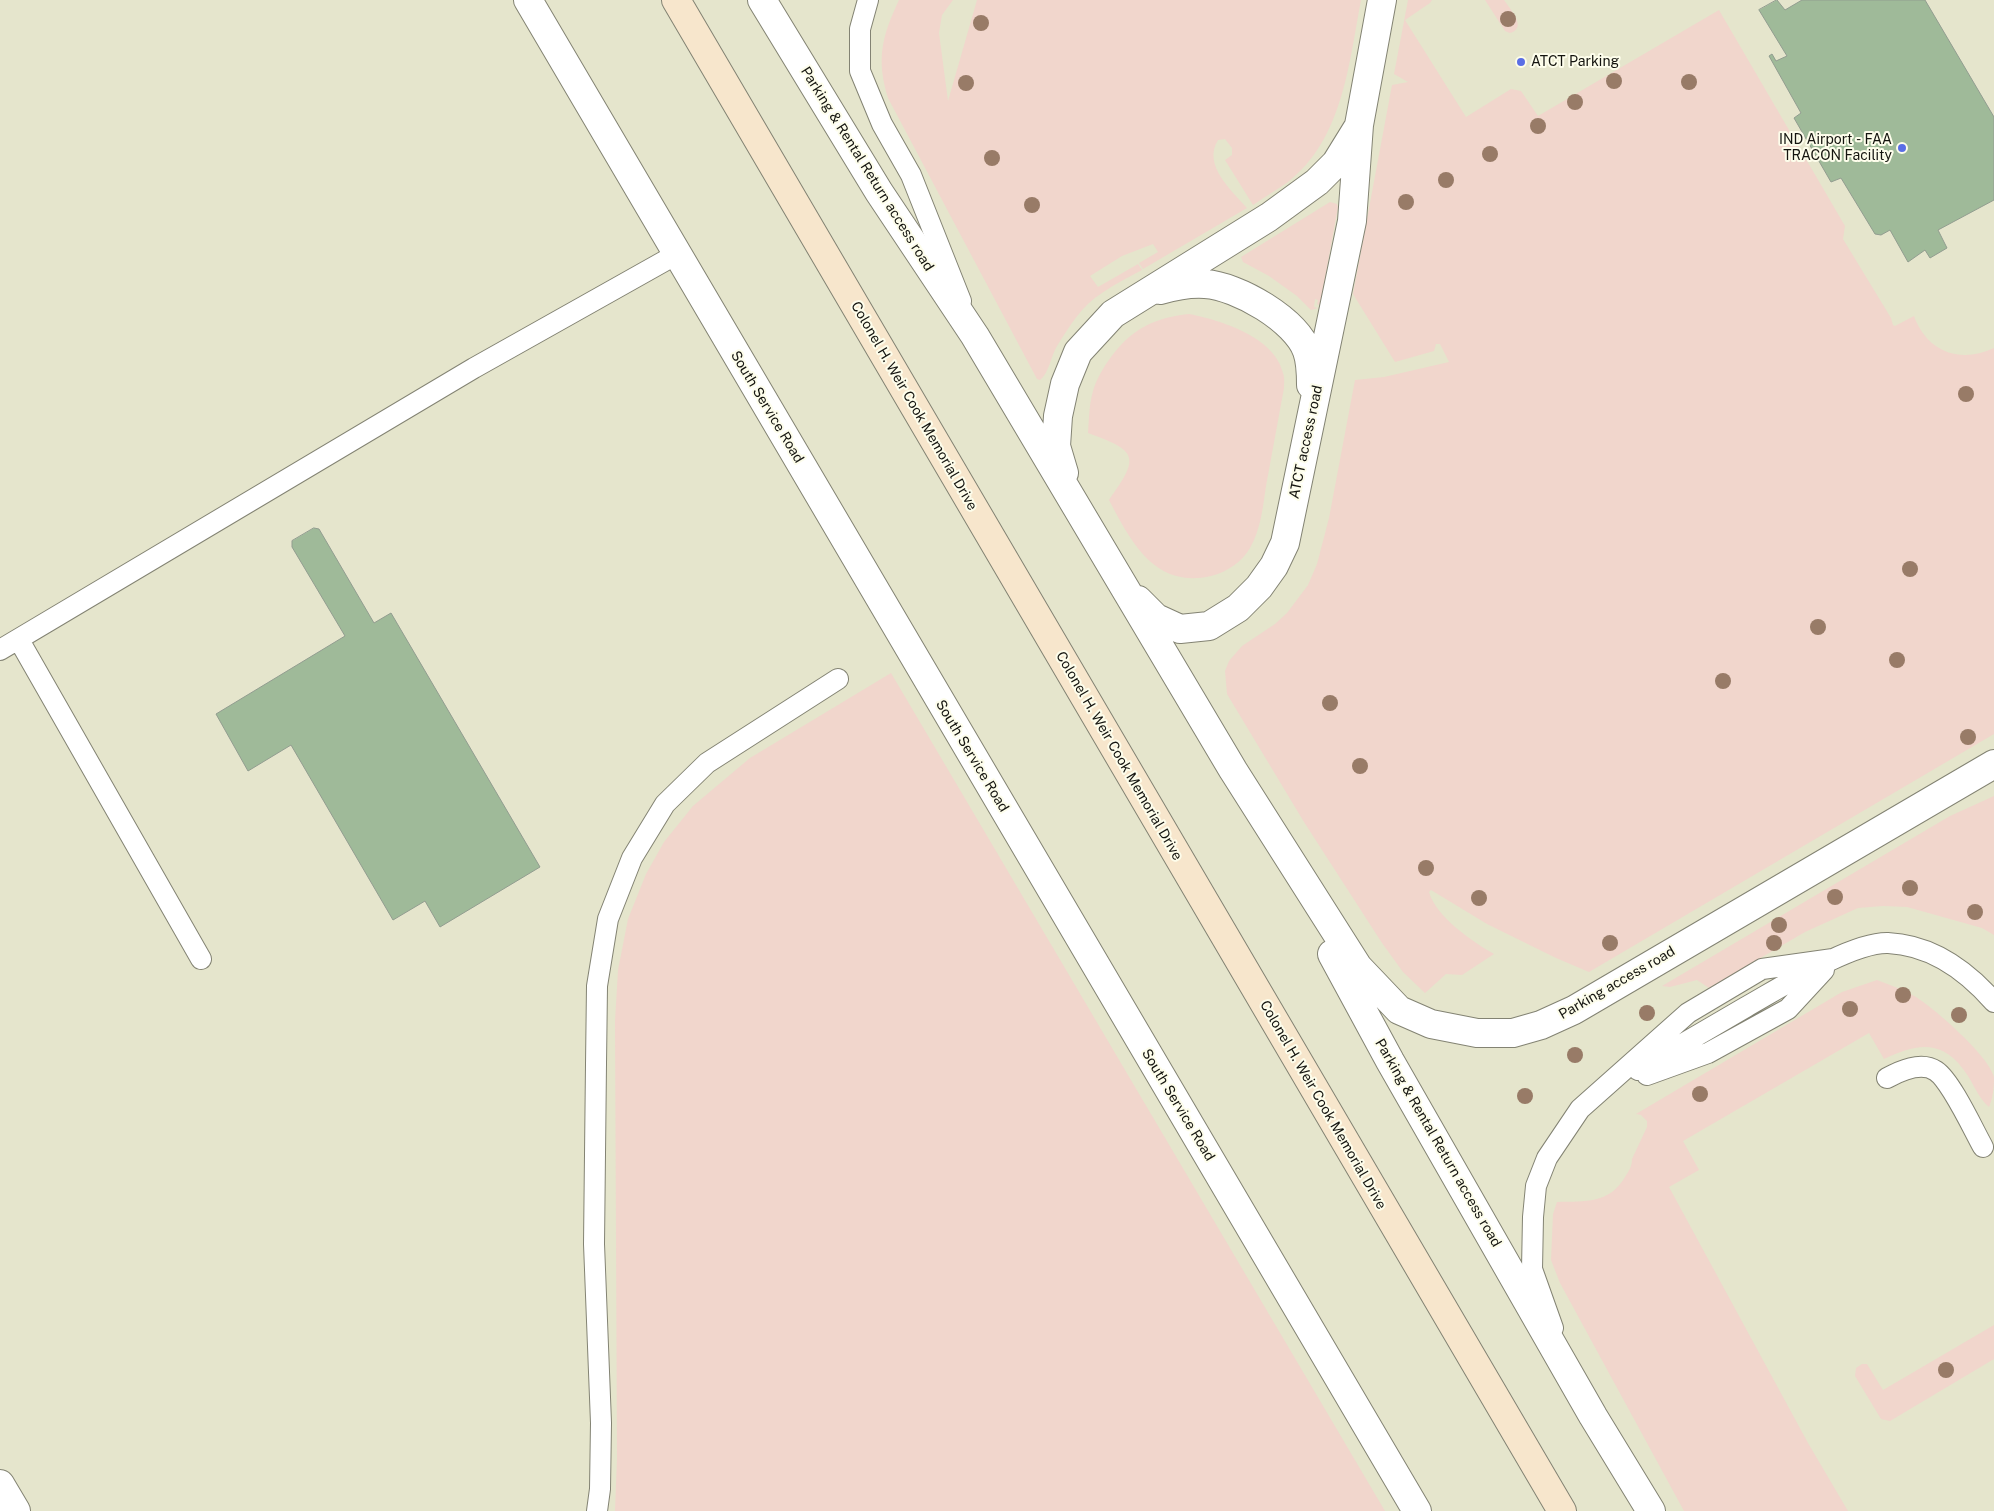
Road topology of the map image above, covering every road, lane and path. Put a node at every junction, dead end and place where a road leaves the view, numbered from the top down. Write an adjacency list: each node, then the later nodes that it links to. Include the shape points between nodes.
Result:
1 (528, 0): 7 (street, South Service Road)
2 (676, 0): 31 (street, Colonel H. Weir Cook Memorial Drive)
3 (762, 0): 9 (street, Parking & Rental Return access road, via 879,192)
4 (868, 0): 9 (lane, via 860,29 860,71 882,124 911,176)
5 (1382, 0): 6 (street, ATCT access road)
6 (1359, 125): 8 (street, ATCT access road, via 1336,163 1317,182 1269,217); 10 (street, ATCT access road, via 1352,221)
7 (676, 254): 13 (lane, via 474,368); 30 (street, South Service Road)
8 (1145, 295): 10 (street, via 1186,284 1207,284 1255,302 1285,322 1308,352); 11 (street, ATCT access road, via 1113,314 1078,352 1065,384 1056,446)
9 (975, 336): 11 (street, Parking & Rental Return access road)
10 (1311, 417): 12 (street, ATCT access road, via 1285,543 1259,587 1238,608 1209,626 1180,629 1156,618)
11 (1071, 498): 12 (street)
12 (1122, 583): 17 (street)
13 (19, 640): 14 (lane); 20 (lane)
14 (0, 650)
15 (838, 679): 29 (lane, via 707,763 665,804 632,858 608,919 598,986 596,1055 594,1244 601,1423)
16 (1994, 764): 19 (street, Parking access road)
17 (1233, 770): 19 (street, Parking access road, via 1358,967 1399,1010 1432,1024 1477,1033 1513,1033 1574,1010); 26 (street, Parking & Rental Return access road, via 1390,1061)
18 (1994, 770): 19 (lane)
19 (1967, 780)
20 (201, 959)
21 (1833, 959): 22 (lane, via 1862,947 1886,943 1910,946 1933,953 1957,967); 24 (lane, via 1788,1009 1708,1053); 24 (lane, via 1762,969 1688,1013)
22 (1994, 1002)
23 (1887, 1078): 25 (lane, via 1911,1068 1935,1070 1945,1079)
24 (1601, 1092): 26 (lane, via 1580,1110 1547,1158 1536,1186 1532,1217 1532,1268)
25 (1983, 1147)
26 (1569, 1370): 32 (street, Parking & Rental Return access road)
27 (0, 1484): 28 (street)
28 (16, 1511)
29 (597, 1511)
30 (1417, 1511)
31 (1562, 1511)
32 (1651, 1511)

